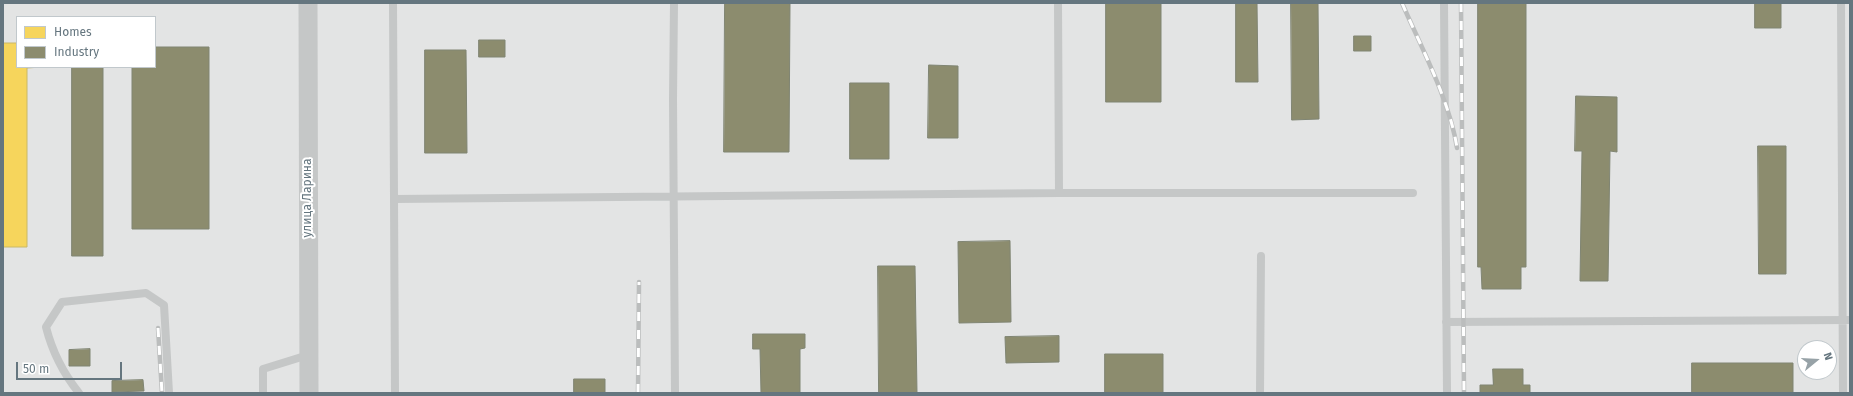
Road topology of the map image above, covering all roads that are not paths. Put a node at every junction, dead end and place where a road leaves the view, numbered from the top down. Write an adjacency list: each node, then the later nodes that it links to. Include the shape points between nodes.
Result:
1 (308, 3): 14 (street, улица Ларина)
2 (394, 3): 10 (lane)
3 (674, 3): 9 (lane)
4 (1058, 3): 7 (lane)
5 (1444, 3): 13 (lane)
6 (1841, 3): 12 (lane)
7 (1059, 193): 8 (lane); 9 (lane)
8 (1413, 193)
9 (674, 196): 10 (lane); 20 (lane)
10 (395, 199): 19 (lane)
11 (1261, 256): 21 (lane)
12 (1847, 320): 13 (lane); 23 (lane)
13 (1446, 322): 22 (lane)
14 (309, 355): 17 (lane, via 263,369); 18 (street, улица Ларина)
15 (79, 393): 16 (lane, via 70,382 52,348 46,327 62,302 146,293 164,306)
16 (169, 393)
17 (263, 393)
18 (309, 393)
19 (395, 393)
20 (675, 393)
21 (1260, 393)
22 (1447, 393)
23 (1843, 393)

